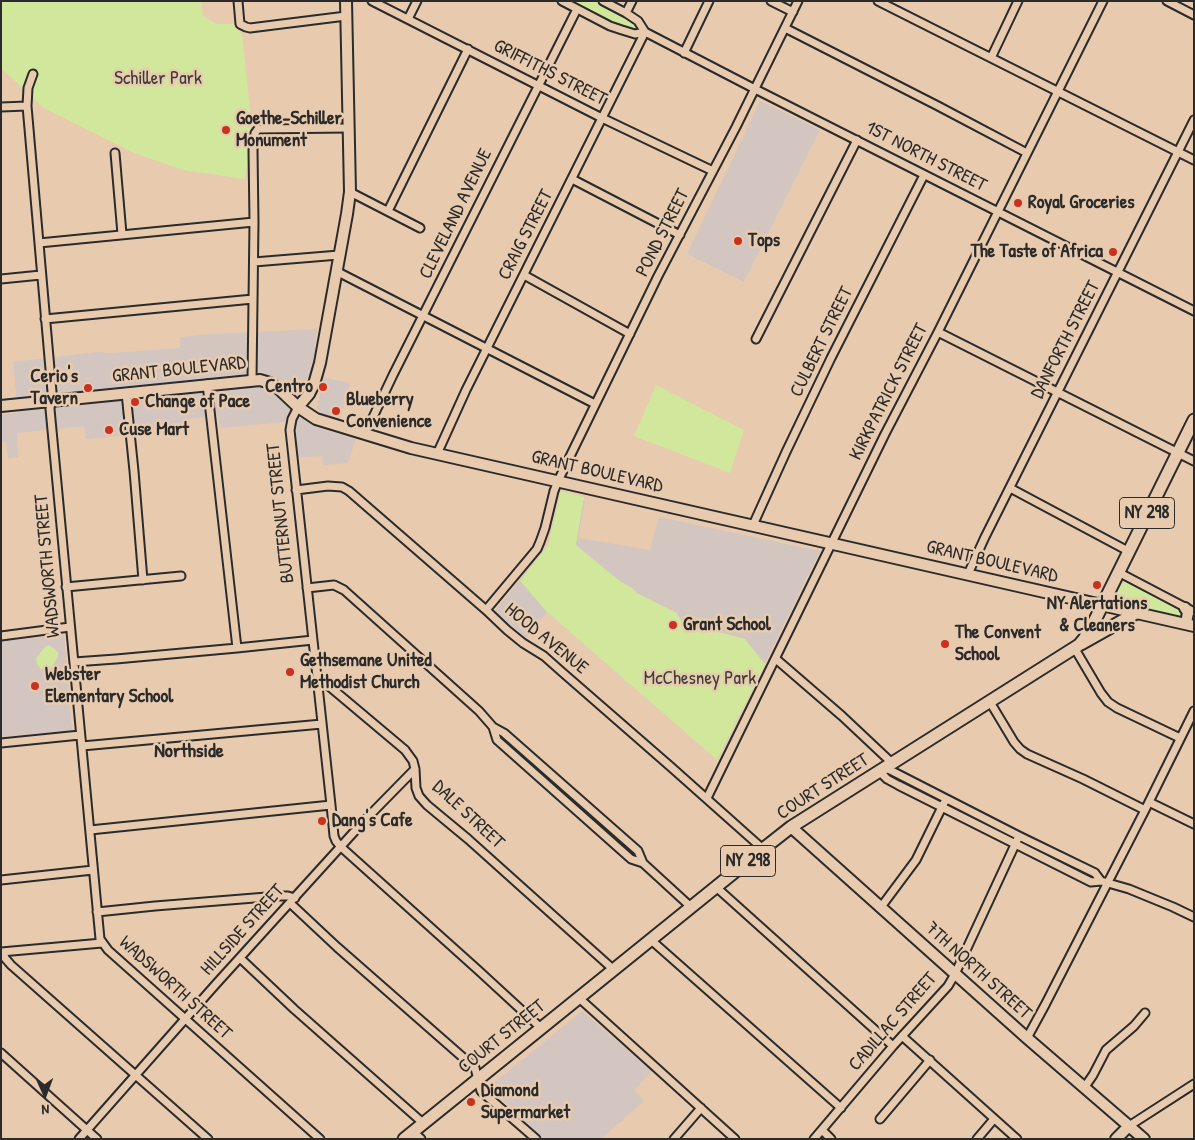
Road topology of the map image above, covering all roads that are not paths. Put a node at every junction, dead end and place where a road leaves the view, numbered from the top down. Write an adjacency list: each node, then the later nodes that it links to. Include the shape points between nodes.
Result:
1 (238, 1): 19 (street, via 240,24 246,28)
2 (346, 1): 19 (street, BUTTERNUT STREET)
3 (372, 1): 20 (street, GRIFFITHS STREET)
4 (417, 1): 20 (street)
5 (562, 1): 15 (street, 1ST NORTH STREET)
6 (603, 1): 17 (street, 1ST NORTH STREET)
7 (632, 1): 17 (street)
8 (709, 1): 24 (street)
9 (771, 1): 16 (street)
10 (798, 1): 16 (street, POND STREET)
11 (878, 1): 25 (street)
12 (1018, 1): 25 (street)
13 (1103, 1): 29 (street, KIRKPATRICK STREET)
14 (1167, 1): 18 (street)
15 (577, 9): 22 (street, 1ST NORTH STREET, via 610,26 635,34); 27 (street, CLEVELAND AVENUE)
16 (793, 12): 21 (street, POND STREET)
17 (626, 13): 22 (street, 1ST NORTH STREET, via 638,21)
18 (1194, 14)
19 (346, 16): 34 (street, BUTTERNUT STREET)
20 (408, 19): 23 (street, GRIFFITHS STREET)
21 (785, 28): 28 (street, POND STREET); 38 (street)
22 (645, 32): 24 (street, 1ST NORTH STREET); 32 (street, CRAIG STREET)
23 (468, 49): 27 (street, GRIFFITHS STREET); 44 (street)
24 (684, 53): 28 (street, 1ST NORTH STREET)
25 (991, 58): 29 (street)
26 (33, 74): 30 (street, WADSWORTH STREET)
27 (539, 85): 32 (street, GRIFFITHS STREET); 60 (street, CLEVELAND AVENUE)
28 (755, 89): 35 (street, 1ST NORTH STREET); 40 (street, POND STREET)
29 (1057, 92): 36 (street); 38 (street, KIRKPATRICK STREET)
30 (27, 106): 31 (street); 50 (street, WADSWORTH STREET)
31 (1, 107)
32 (602, 118): 40 (street, GRIFFITHS STREET); 42 (street, CRAIG STREET)
33 (1194, 120): 36 (street, DANFORTH STREET)
34 (349, 128): 43 (street, BUTTERNUT STREET); 46 (street, via 258,129 253,150)
35 (857, 140): 41 (street, 1ST NORTH STREET); 64 (street)
36 (1178, 152): 39 (street); 54 (street, DANFORTH STREET)
37 (114, 153): 48 (street)
38 (1027, 153): 45 (street, KIRKPATRICK STREET)
39 (1194, 160)
40 (713, 171): 49 (street, POND STREET)
41 (924, 175): 45 (street, 1ST NORTH STREET); 82 (street, CULBERT STREET, via 831,358)
42 (572, 179): 49 (street); 56 (street, CRAIG STREET)
43 (350, 192): 44 (street); 51 (street, BUTTERNUT STREET)
44 (388, 211): 47 (street)
45 (998, 211): 54 (street, 1ST NORTH STREET); 62 (street, KIRKPATRICK STREET)
46 (254, 222): 48 (street); 52 (street)
47 (420, 228)
48 (122, 234): 50 (street)
49 (680, 235): 63 (street, POND STREET)
50 (38, 243): 55 (street, WADSWORTH STREET)
51 (339, 255): 52 (street); 53 (street, BUTTERNUT STREET)
52 (254, 262): 58 (street)
53 (336, 271): 60 (street); 73 (street, BUTTERNUT STREET, via 317,374 309,394)
54 (1117, 273): 59 (street, 1ST NORTH STREET); 68 (street, DANFORTH STREET)
55 (41, 274): 57 (street); 61 (street, WADSWORTH STREET)
56 (524, 275): 63 (street); 65 (street, CRAIG STREET)
57 (1, 279)
58 (253, 298): 61 (street); 66 (street)
59 (1194, 311)
60 (423, 316): 65 (street); 75 (street, CLEVELAND AVENUE)
61 (45, 319): 70 (street, WADSWORTH STREET, via 52,392)
62 (938, 332): 68 (street); 83 (street, KIRKPATRICK STREET)
63 (630, 334): 71 (street, POND STREET)
64 (756, 340)
65 (487, 349): 71 (street); 77 (street, CRAIG STREET)
66 (252, 380): 67 (street, GRANT BOULEVARD); 73 (street, GRANT BOULEVARD, via 270,383)
67 (207, 384): 69 (street, GRANT BOULEVARD); 101 (street)
68 (1058, 391): 76 (street); 80 (street, DANFORTH STREET)
69 (126, 393): 70 (street, GRANT BOULEVARD); 88 (street)
70 (50, 401): 72 (street, GRANT BOULEVARD); 89 (street, WADSWORTH STREET)
71 (595, 404): 79 (street, POND STREET)
72 (1, 406)
73 (298, 407): 75 (street, GRANT BOULEVARD, via 316,419); 81 (street, BUTTERNUT STREET, via 290,430)
74 (1194, 420): 76 (main road, COURT STREET / NY 298)
75 (365, 434): 77 (street, GRANT BOULEVARD)
76 (1178, 452): 78 (street); 84 (main road, COURT STREET / NY 298)
77 (437, 454): 79 (street, GRANT BOULEVARD)
78 (1194, 461)
79 (558, 481): 82 (street, GRANT BOULEVARD); 92 (street, POND STREET, via 537,549)
80 (1010, 488): 84 (street); 86 (street, DANFORTH STREET)
81 (296, 490): 90 (street, BUTTERNUT STREET); 92 (street, HOOD AVENUE, via 342,486)
82 (753, 525): 83 (street, GRANT BOULEVARD)
83 (832, 543): 86 (street, GRANT BOULEVARD); 102 (street, KIRKPATRICK STREET)
84 (1128, 551): 85 (main road, COURT STREET / NY 298)
85 (1118, 572): 91 (main road, COURT STREET / NY 298); 93 (street)
86 (968, 574): 91 (street, GRANT BOULEVARD)
87 (181, 576): 88 (street)
88 (144, 580): 89 (street)
89 (66, 587): 96 (street, WADSWORTH STREET)
90 (307, 588): 99 (street, BUTTERNUT STREET); 108 (street, via 334,585 344,590 479,710)
91 (1101, 605): 94 (street, GRANT BOULEVARD); 100 (main road, COURT STREET / NY 298)
92 (486, 610): 115 (street, HOOD AVENUE, via 523,643 544,656)
93 (1189, 610): 95 (street)
94 (1136, 613): 95 (street, GRANT BOULEVARD); 100 (main road)
95 (1190, 625)
96 (70, 627): 98 (street); 103 (street, WADSWORTH STREET)
97 (1, 628): 98 (street)
98 (2, 636)
99 (312, 640): 101 (street); 104 (street, BUTTERNUT STREET)
100 (1077, 647): 105 (main road, COURT STREET / NY 298); 110 (street, via 1108,702)
101 (237, 648): 103 (street)
102 (776, 658): 113 (street, via 837,711); 115 (street, KIRKPATRICK STREET)
103 (74, 662): 109 (street, WADSWORTH STREET)
104 (316, 676): 107 (street, BUTTERNUT STREET); 114 (street, DALE STREET, via 405,750)
105 (990, 702): 113 (main road, COURT STREET / NY 298); 120 (street, via 1014,742 1027,754)
106 (1194, 710): 110 (street)
107 (322, 724): 112 (street); 118 (street, BUTTERNUT STREET)
108 (492, 727): 128 (street, via 504,733 638,851); 128 (street, via 497,740 631,859)
109 (80, 735): 111 (street); 112 (street, WADSWORTH STREET)
110 (1180, 738): 117 (street)
111 (1, 743)
112 (82, 746): 123 (street, WADSWORTH STREET)
113 (886, 767): 116 (street); 119 (street, via 887,779); 122 (main road, COURT STREET / NY 298)
114 (414, 769): 126 (street, HILLSIDE STREET); 142 (street, DALE STREET, via 419,796)
115 (707, 798): 127 (street, HOOD AVENUE)
116 (946, 798): 119 (street); 124 (street)
117 (1149, 802): 120 (street); 121 (street)
118 (331, 805): 123 (street); 126 (street, BUTTERNUT STREET, via 334,836)
119 (942, 806): 125 (street); 135 (street, via 916,860)
120 (1145, 810): 131 (street)
121 (1194, 824)
122 (791, 827): 127 (main road, COURT STREET / NY 298); 135 (street, 7TH NORTH STREET)
123 (90, 830): 129 (street, WADSWORTH STREET)
124 (1019, 836): 125 (street, CADILLAC STREET); 131 (street, via 1095,872)
125 (1016, 844): 131 (street, via 1091,882); 143 (street, CADILLAC STREET)
126 (341, 847): 133 (street, HILLSIDE STREET); 147 (street)
127 (763, 849): 132 (main road, COURT STREET / NY 298)
128 (643, 863): 134 (street)
129 (93, 870): 130 (street); 136 (street, WADSWORTH STREET)
130 (1, 880)
131 (1104, 882): 137 (street, via 1151,897); 149 (street)
132 (716, 887): 134 (main road, COURT STREET / NY 298); 150 (street)
133 (293, 900): 136 (street, via 288,896 277,896); 141 (street, HILLSIDE STREET); 154 (street, via 337,947 475,1068)
134 (691, 907): 138 (main road, COURT STREET / NY 298)
135 (881, 907): 143 (street, 7TH NORTH STREET)
136 (97, 912): 139 (street, WADSWORTH STREET)
137 (1194, 917)
138 (651, 940): 142 (main road, COURT STREET / NY 298); 158 (street)
139 (102, 943): 140 (street); 146 (street, WADSWORTH STREET)
140 (2, 952): 153 (street, via 11,965)
141 (240, 958): 146 (street, HILLSIDE STREET); 161 (street)
142 (614, 970): 144 (main road, COURT STREET / NY 298)
143 (955, 974): 148 (street, CADILLAC STREET); 149 (street, 7TH NORTH STREET)
144 (579, 998): 147 (main road, COURT STREET / NY 298); 157 (street)
145 (1145, 1013): 156 (street, via 1106,1050)
146 (186, 1020): 153 (street, HILLSIDE STREET); 169 (street, WADSWORTH STREET)
147 (541, 1028): 154 (main road, COURT STREET / NY 298)
148 (902, 1036): 150 (street, CADILLAC STREET); 152 (street)
149 (1027, 1038): 156 (street, 7TH NORTH STREET)
150 (893, 1046): 158 (street, CADILLAC STREET)
151 (1, 1053): 163 (street)
152 (930, 1060): 159 (street); 160 (street)
153 (136, 1075): 163 (street, HILLSIDE STREET); 168 (street)
154 (478, 1079): 161 (main road, COURT STREET / NY 298); 170 (street, via 481,1091)
155 (1194, 1084): 162 (street)
156 (1084, 1088): 162 (street, 7TH NORTH STREET)
157 (701, 1108): 171 (street); 172 (street)
158 (841, 1108): 164 (street, CADILLAC STREET)
159 (880, 1119)
160 (994, 1119): 175 (street); 176 (street)
161 (423, 1123): 165 (main road, COURT STREET / NY 298)
162 (1130, 1126): 177 (street); 178 (street, 7TH NORTH STREET)
163 (87, 1130): 166 (street, HILLSIDE STREET); 167 (street)
164 (822, 1130): 173 (street, CADILLAC STREET); 174 (street)
165 (413, 1136)
166 (79, 1139)
167 (97, 1139)
168 (208, 1139)
169 (320, 1139)
170 (536, 1139)
171 (674, 1139)
172 (735, 1139)
173 (814, 1139)
174 (831, 1139)
175 (976, 1139)
176 (1016, 1139)
177 (1116, 1139)
178 (1144, 1139)

